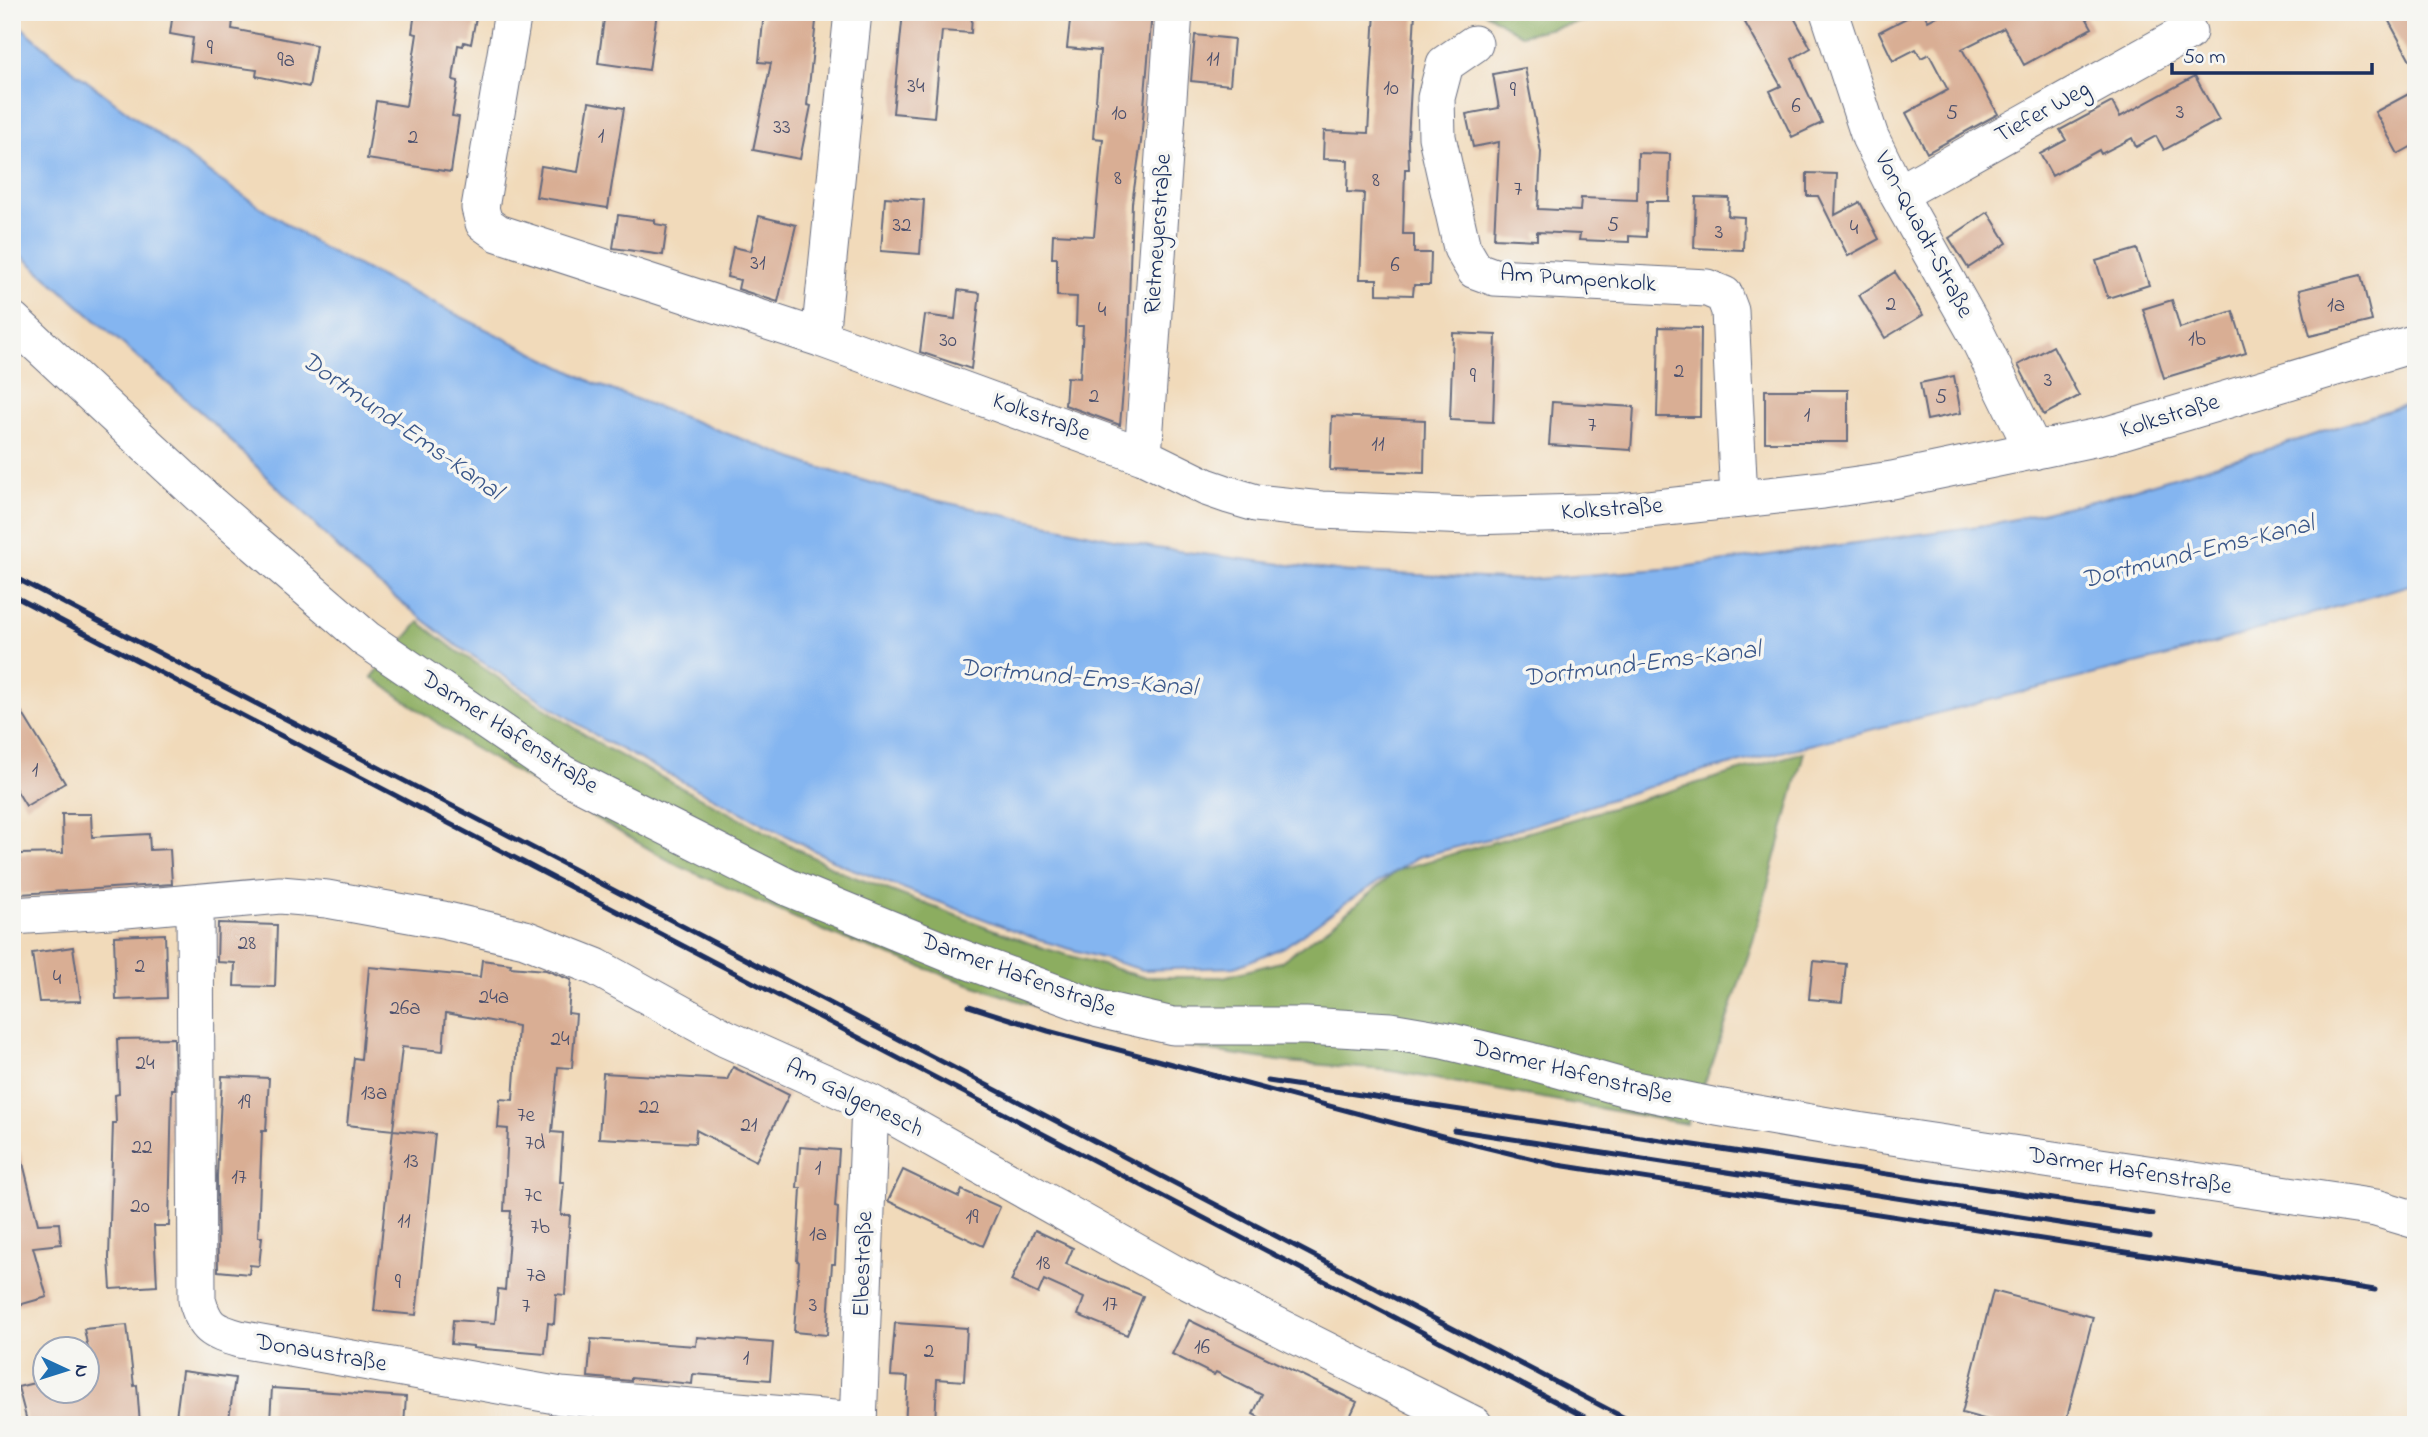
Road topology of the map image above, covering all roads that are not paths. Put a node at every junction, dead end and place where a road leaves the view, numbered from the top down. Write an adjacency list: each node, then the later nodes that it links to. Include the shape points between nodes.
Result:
1 (513, 12): 9 (street, Kolkstraße, via 480,208 484,223 498,233)
2 (853, 12): 9 (street)
3 (1174, 12): 12 (street, Rietmeyerstraße)
4 (1829, 12): 7 (street, Von-Quadt-Straße, via 1870,137)
5 (2188, 32): 7 (street, Tiefer Weg)
6 (1474, 44): 13 (street, Am Pumpenkolk, via 1445,64 1436,97 1437,137 1462,248 1475,270 1494,277 1707,288 1724,295 1730,311)
7 (1898, 194): 11 (street, Von-Quadt-Straße, via 1975,331)
8 (12, 320): 17 (street, Darmer Hafenstraße, via 212,506 366,639 563,774 788,887 953,955 1099,1009 1173,1026 1390,1031 1717,1107 2376,1208)
9 (820, 338): 12 (street, Kolkstraße)
10 (2416, 343): 11 (street, Kolkstraße, via 2108,435)
11 (2034, 451): 13 (street, Kolkstraße, via 1892,480)
12 (1143, 456): 13 (street, Kolkstraße, via 1206,487 1256,503 1321,510 1528,515 1620,512)
13 (1739, 499)
14 (195, 904): 15 (street, Am Galgenesch); 16 (street, Am Galgenesch, via 281,895 327,899 525,939 596,967 725,1038); 18 (street, Donaustraße, via 197,1300 201,1316 215,1332 561,1396)
15 (12, 916)
16 (870, 1103): 18 (street, Elbestraße); 19 (street, Am Galgenesch, via 1178,1276)
17 (2416, 1220)
18 (858, 1423)
19 (1474, 1425)

